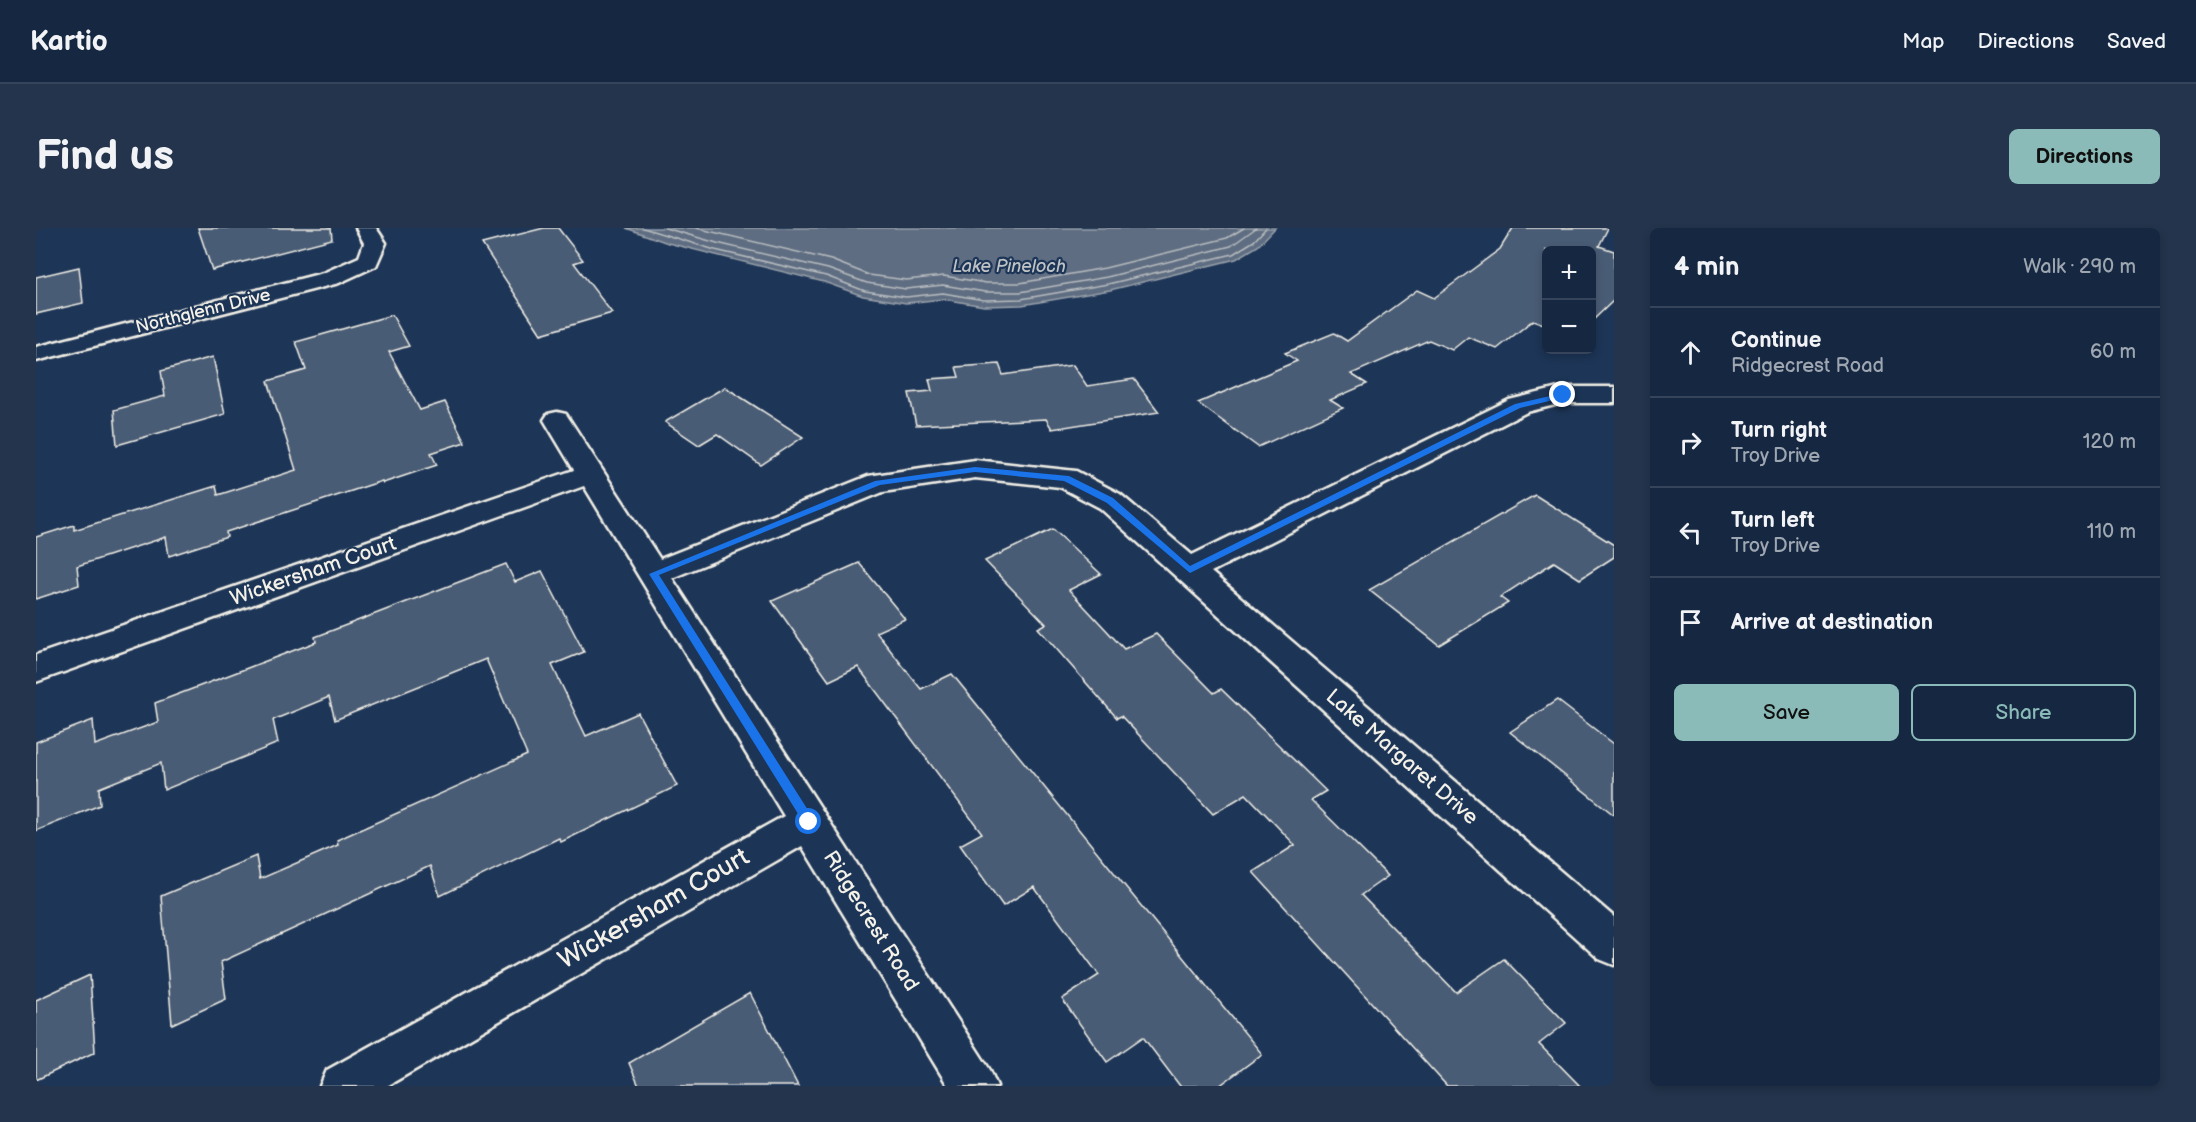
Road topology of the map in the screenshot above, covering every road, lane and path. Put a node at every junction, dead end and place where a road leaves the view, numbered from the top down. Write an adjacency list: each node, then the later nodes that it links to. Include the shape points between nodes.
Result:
1 (366, 228): 2 (street, Northglenn Drive, via 375,243 368,261 331,278)
2 (36, 354)
3 (1614, 395): 6 (street, via 1563,395 1518,406)
4 (557, 420): 5 (street, Ridgecrest Road)
5 (591, 474): 7 (street, Ridgecrest Road); 8 (street, Wickersham Court)
6 (1190, 570): 7 (street, Lake Margaret Drive, via 1110,501 1066,478 975,469 878,483); 10 (street, Lake Margaret Drive)
7 (653, 574): 9 (street, Ridgecrest Road)
8 (36, 669)
9 (809, 822): 11 (street, Wickersham Court); 12 (street, Ridgecrest Road)
10 (1614, 944)
11 (343, 1086)
12 (974, 1086)

